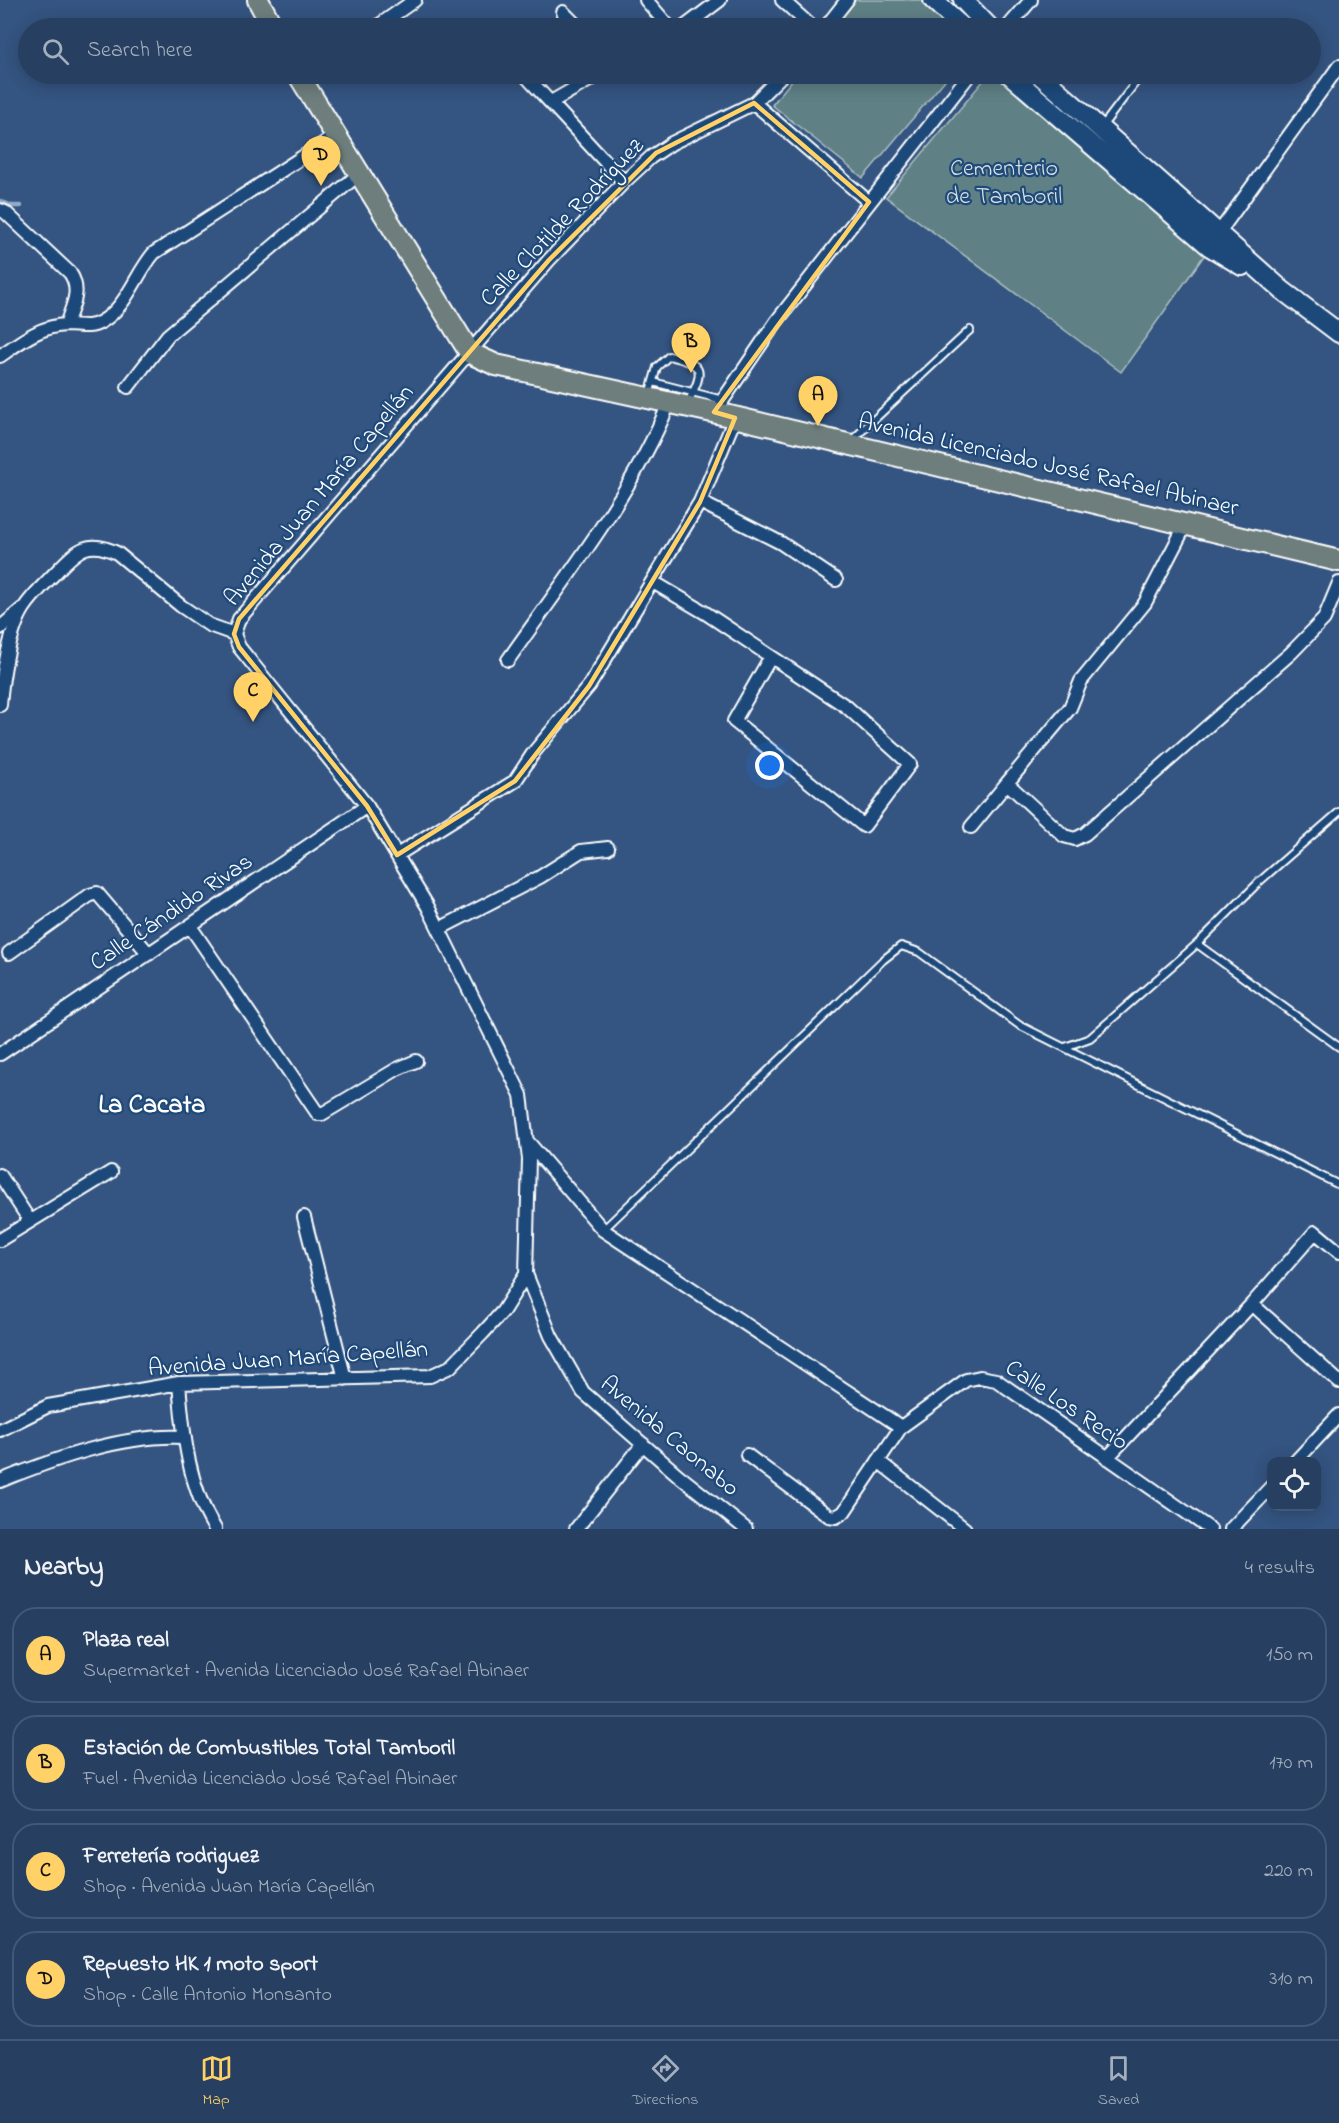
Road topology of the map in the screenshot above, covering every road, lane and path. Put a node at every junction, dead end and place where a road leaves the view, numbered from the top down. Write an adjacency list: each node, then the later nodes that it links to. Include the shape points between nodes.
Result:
1 (258, 0): 11 (main road)
2 (415, 0): 12 (street)
3 (646, 0): 14 (street)
4 (720, 0): 15 (street)
5 (782, 0): 16 (street)
6 (847, 0): 17 (street)
7 (933, 0): 18 (street)
8 (963, 0): 19 (street)
9 (1031, 0): 20 (street)
10 (563, 12): 13 (street)
11 (268, 18)
12 (389, 18)
13 (569, 18)
14 (661, 18)
15 (696, 18)
16 (802, 18)
17 (833, 18)
18 (952, 18)
19 (980, 18)
20 (1016, 18)
21 (1339, 66): 38 (street)
22 (308, 84): 33 (main road)
23 (534, 84): 30 (street)
24 (582, 84): 30 (street)
25 (773, 84): 31 (street, Calle Clotilde Rodríguez)
26 (962, 84): 36 (street)
27 (1021, 84): 38 (street)
28 (1050, 84): 32 (street)
29 (1134, 84): 32 (lane)
30 (551, 102): 35 (street)
31 (754, 104): 35 (street, Calle Clotilde Rodríguez, via 672,143); 36 (street)
32 (1100, 128): 38 (street)
33 (335, 136): 34 (main road); 39 (street, via 154,253 117,309 102,321 90,327)
34 (359, 174): 42 (main road); 44 (street, via 168,335)
35 (624, 182): 42 (street, Calle Clotilde Rodríguez, via 549,260)
36 (869, 201): 47 (street, via 776,322)
37 (0, 210): 39 (street, via 70,273 77,284)
38 (1214, 240): 41 (street)
39 (66, 325): 43 (street, via 27,337)
40 (970, 330): 48 (lane)
41 (1339, 333)
42 (470, 352): 45 (main road, Avenida Licenciado José Rafael Abinaer, via 496,365); 57 (street, Avenida Juan María Capellán, via 239,619)
43 (0, 356)
44 (128, 387)
45 (651, 390): 46 (main road, Avenida Licenciado José Rafael Abinaer); 46 (lane, via 657,368 669,356 682,359 700,372 699,380)
46 (683, 401): 47 (main road, Avenida Licenciado José Rafael Abinaer); 59 (street, via 658,431 623,492)
47 (725, 410): 48 (main road, Avenida Licenciado José Rafael Abinaer); 49 (street)
48 (848, 444): 50 (main road, Avenida Licenciado José Rafael Abinaer)
49 (700, 502): 52 (street, via 781,543); 53 (street)
50 (1186, 524): 51 (main road, Avenida Licenciado José Rafael Abinaer); 61 (street, via 1144,603 1081,681 1070,708)
51 (1339, 561)
52 (836, 580)
53 (653, 582): 58 (street); 66 (street, via 589,686 515,781)
54 (1339, 583): 61 (street, via 1324,619 1291,653 1085,834 1075,839 1064,836)
55 (23, 609): 56 (street); 57 (street, via 74,554 90,546 105,547 209,625); 60 (street, via 11,640)
56 (0, 627)
57 (234, 634): 62 (street, Avenida Juan María Capellán, via 239,647)
58 (770, 658): 58 (street, via 734,721 864,826 910,764 847,707)
59 (508, 660)
60 (0, 705)
61 (1007, 783): 64 (street)
62 (367, 806): 66 (street, Avenida Juan María Capellán); 67 (street, Calle Cándido Rivas)
63 (1339, 812): 69 (lane, via 1260,880)
64 (971, 827)
65 (608, 848): 68 (street, via 581,851)
66 (397, 855): 68 (street, Avenida Juan María Capellán)
67 (190, 926): 71 (street, Calle Cándido Rivas); 75 (street, via 318,1114)
68 (440, 929): 76 (street, Avenida Juan María Capellán, via 521,1095)
69 (1197, 944): 72 (lane, via 1090,1038); 73 (lane)
70 (9, 953): 71 (street, via 97,893)
71 (149, 954): 74 (street, Calle Cándido Rivas)
72 (1065, 1047): 79 (lane); 82 (lane, via 1019,1025 919,952 901,946)
73 (1339, 1047)
74 (0, 1054)
75 (416, 1061)
76 (528, 1142): 82 (street); 85 (street, Avenida Juan María Capellán)
77 (111, 1172): 81 (street)
78 (0, 1175): 81 (street)
79 (1339, 1185)
80 (304, 1217): 87 (street)
81 (30, 1221): 83 (street)
82 (603, 1230): 91 (street)
83 (0, 1240)
84 (1339, 1251): 86 (street, via 1315,1232)
85 (526, 1274): 87 (street, Avenida Juan María Capellán, via 504,1311 450,1367 430,1376); 94 (street, Avenida Caonabo, via 551,1336 583,1392)
86 (1252, 1304): 88 (street); 97 (street)
87 (345, 1379): 89 (street, Avenida Juan María Capellán)
88 (1339, 1382)
89 (179, 1383): 92 (street, Avenida Juan María Capellán, via 48,1406); 93 (street)
90 (1339, 1415): 96 (street)
91 (901, 1427): 97 (street, Calle Los Recio, via 966,1380 980,1377 996,1380); 98 (street, Calle Los Recio)
92 (0, 1430)
93 (183, 1437): 99 (street, via 159,1436 101,1446); 101 (street, via 192,1477)
94 (643, 1444): 102 (street); 103 (street, Avenida Caonabo)
95 (747, 1455): 98 (street, Calle Los Recio, via 829,1516 836,1517 844,1512)
96 (1299, 1457)
97 (1107, 1458): 105 (street, Calle Los Recio)
98 (879, 1461): 104 (street)
99 (0, 1481)
100 (1267, 1491): 106 (street)
101 (215, 1529)
102 (576, 1529)
103 (746, 1529)
104 (965, 1529)
105 (1210, 1529)
106 (1231, 1529)

